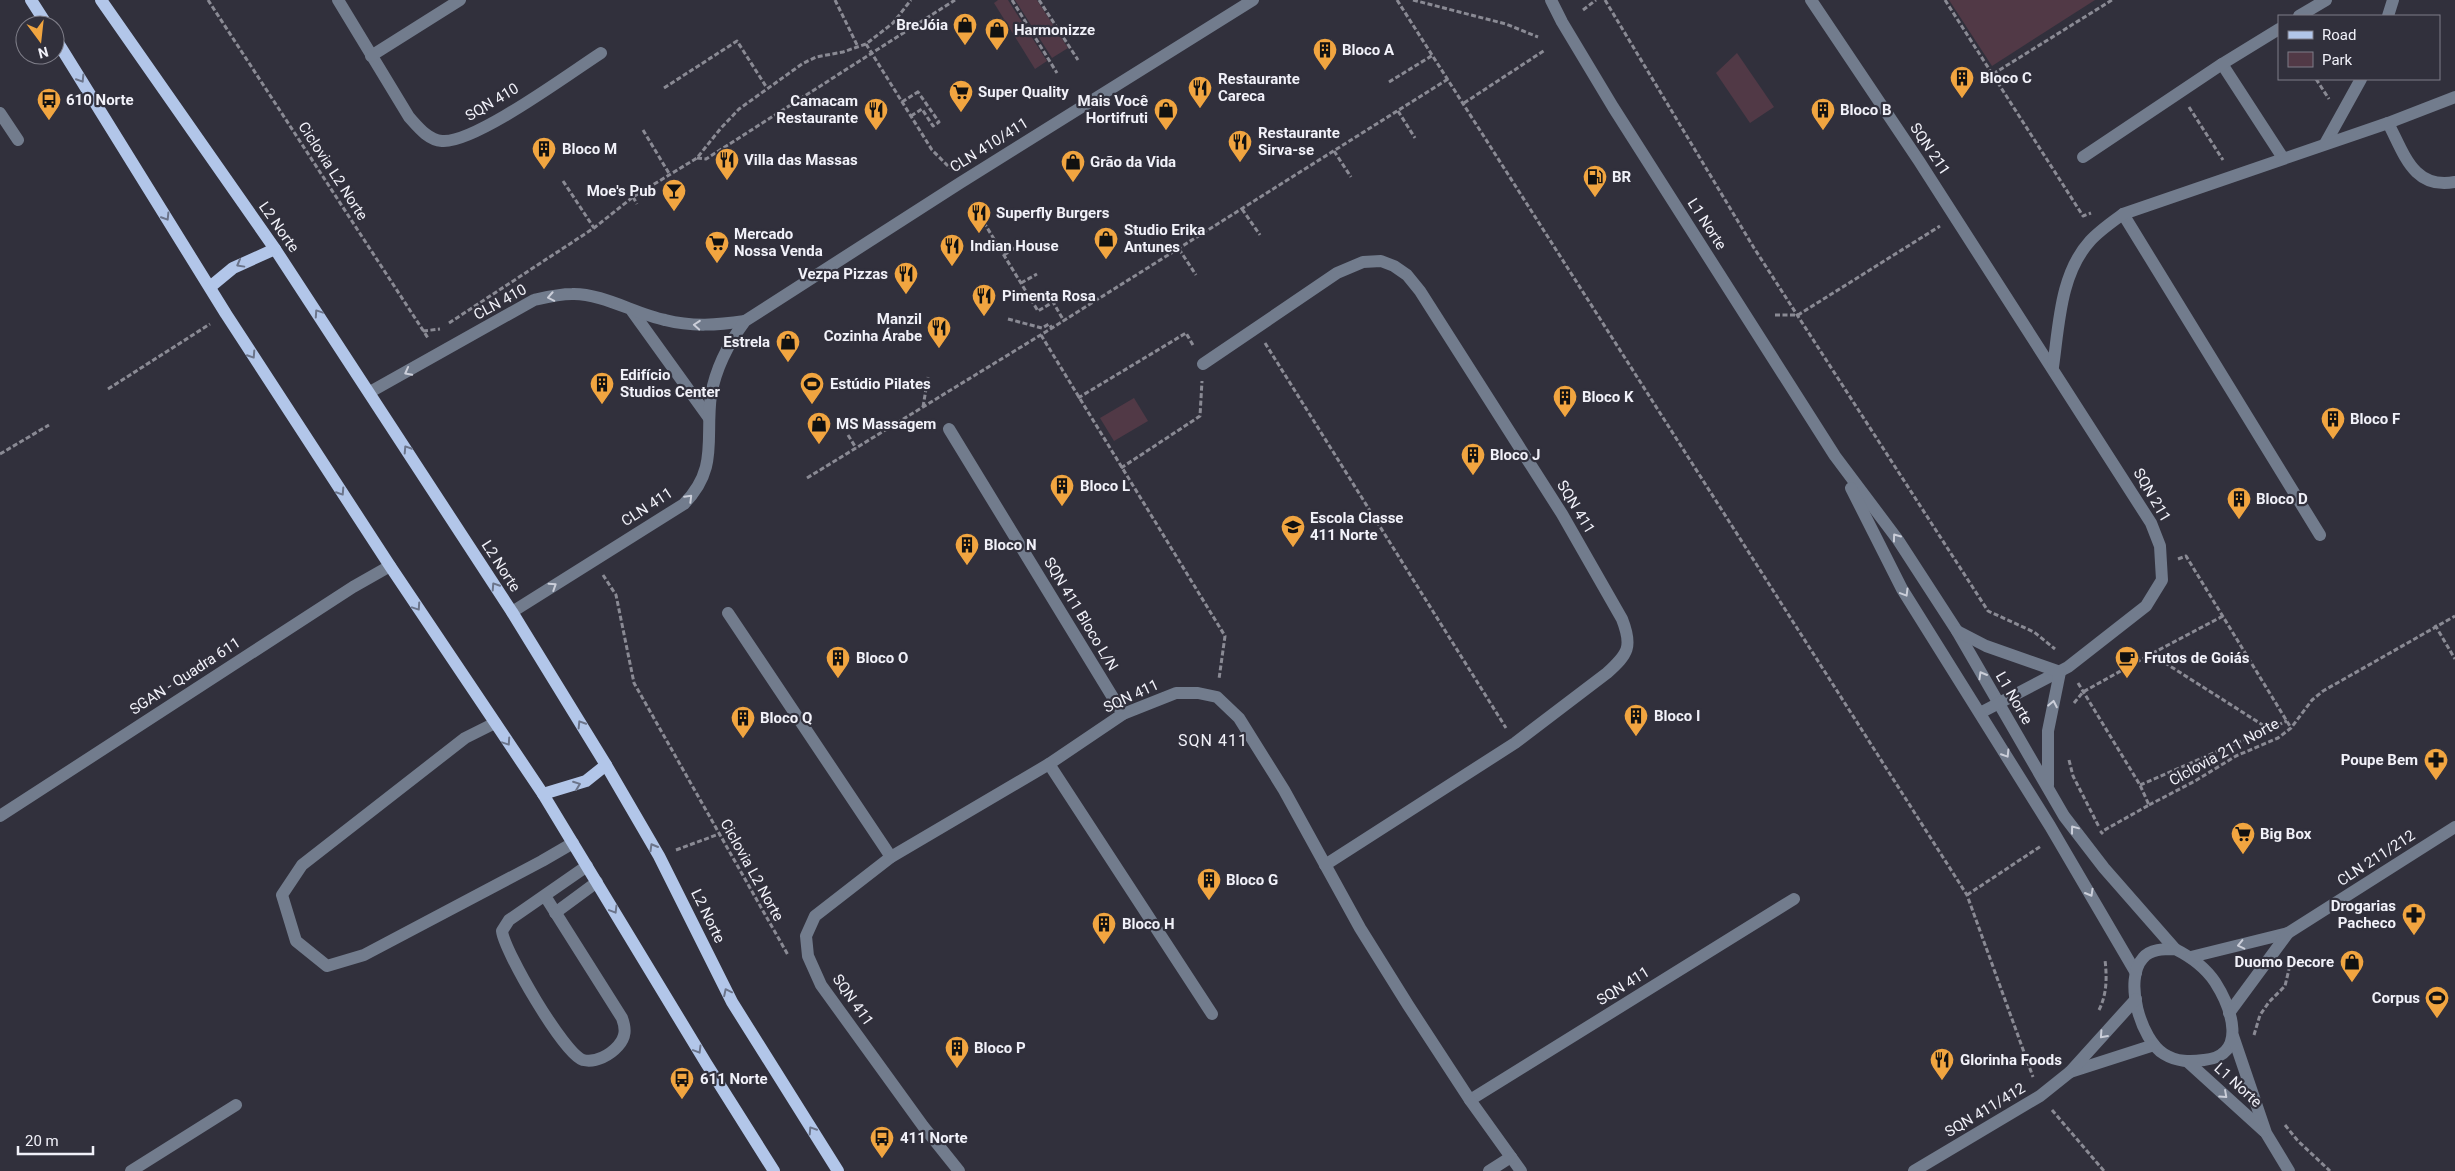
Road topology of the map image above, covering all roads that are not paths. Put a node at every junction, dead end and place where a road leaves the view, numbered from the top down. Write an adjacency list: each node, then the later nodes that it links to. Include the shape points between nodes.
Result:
1 (31, 0): 10 (main road)
2 (101, 0): 28 (main road, L2 Norte)
3 (338, 0): 16 (street, SQN 410)
4 (460, 0): 16 (street)
5 (1254, 0): 31 (street, CLN 410/411, via 960,182)
6 (1811, 0): 33 (street, SQN 211)
7 (2326, 0): 11 (street)
8 (2393, 0): 12 (street)
9 (1551, 2): 37 (street, L1 Norte, via 1613,107)
10 (41, 15)
11 (2301, 15)
12 (2388, 15)
13 (2278, 30): 17 (street)
14 (601, 52): 16 (street, SQN 410, via 480,132 455,141 441,141 423,132 409,117)
15 (65, 54): 29 (main road, one-way to 29)
16 (371, 56)
17 (2222, 64): 24 (street); 25 (street)
18 (2360, 80): 23 (street)
19 (2455, 97): 21 (street)
20 (0, 113): 22 (street)
21 (2388, 123): 23 (street); 26 (street, via 2412,169 2434,183)
22 (18, 140)
23 (2325, 144): 25 (street)
24 (2083, 157)
25 (2283, 158): 27 (street)
26 (2455, 182)
27 (2122, 214): 33 (street, via 2090,241 2074,266 2061,310); 38 (street)
28 (275, 249): 29 (main road, one-way to 29, via 233,268); 34 (main road, L2 Norte, one-way to 28)
29 (210, 287): 39 (main road, one-way to 39)
30 (632, 311): 31 (street, CLN 410, one-way to 30, via 690,324); 34 (street, CLN 410, one-way to 34, via 574,294 534,300); 35 (street)
31 (745, 321): 35 (street, CLN 411, via 725,351 717,371)
32 (1203, 364): 56 (street, SQN 411, via 1338,273 1363,262 1394,266 1407,275 1420,291 1562,514 1628,634 1629,647 1621,660 1515,744)
33 (2053, 367): 43 (street, SQN 211, via 2151,523 2160,546 2162,567 2162,580 2146,606)
34 (370, 392): 40 (main road, L2 Norte, one-way to 34)
35 (709, 418): 40 (street, CLN 411, one-way to 35, via 684,504 706,473)
36 (949, 429): 46 (street, SQN 411 Bloco L/N)
37 (1835, 456): 42 (street, L1 Norte, one-way to 37, via 1898,540); 45 (street, L1 Norte, one-way to 45, via 1902,589)
38 (2320, 535)
39 (390, 566): 47 (main road, one-way to 47); 52 (street, SGAN - Quadra 611)
40 (512, 612): 49 (main road, L2 Norte, one-way to 40)
41 (728, 613): 55 (street)
42 (1957, 632): 43 (street, via 1994,650); 44 (street, L1 Norte, one-way to 42)
43 (2064, 669): 44 (street, SQN 211); 50 (street, one-way to 43, via 2048,731)
44 (1998, 702): 45 (street, SQN 211); 50 (street, L1 Norte)
45 (1980, 713): 65 (street, L1 Norte, one-way to 65)
46 (1123, 714): 48 (street, SQN 411); 56 (street, SQN 411, via 1176,693 1217,696 1239,718)
47 (495, 723): 51 (main road, one-way to 51); 54 (street, via 465,738 302,865 282,895 296,941 327,966 364,955)
48 (1049, 764): 55 (street, SQN 411); 68 (street)
49 (606, 765): 51 (main road, one-way to 49, via 586,781); 79 (main road, L2 Norte, one-way to 49, via 732,1002 659,856)
50 (2048, 788): 63 (street, L1 Norte, one-way to 50, via 2104,868 2064,816)
51 (543, 794): 54 (main road)
52 (0, 816)
53 (2455, 827): 62 (street, CLN 211/212)
54 (573, 843): 57 (main road)
55 (891, 857): 80 (street, SQN 411, via 815,916 806,936 808,956 821,984)
56 (1325, 865): 73 (street, via 1360,928)
57 (587, 866): 58 (main road); 59 (street)
58 (597, 882): 61 (street); 78 (main road, one-way to 78)
59 (545, 896): 61 (street); 61 (street, via 509,920 502,932 504,942 555,1032 574,1055 593,1061 614,1051 622,1041 625,1027)
60 (1794, 899): 73 (street, SQN 411)
61 (555, 913)
62 (2288, 934): 64 (street, CLN 211/212, one-way to 64); 67 (street, CLN 211/212)
63 (2175, 949): 64 (street); 65 (street, via 2151,952 2142,958)
64 (2191, 957): 67 (street, via 2215,982)
65 (2136, 973): 66 (street)
66 (2136, 999): 70 (street, via 2145,1031); 72 (street, SQN 411/412, one-way to 72)
67 (2229, 1013): 69 (street)
68 (1212, 1014)
69 (2234, 1036): 71 (street, via 2223,1054 2209,1060); 75 (street, L1 Norte)
70 (2154, 1045): 71 (street, via 2164,1054); 72 (street, SQN 411/412)
71 (2188, 1062): 75 (street, L1 Norte, one-way to 75)
72 (2070, 1072): 83 (street, SQN 411/412, via 2040,1096)
73 (1470, 1100): 76 (street)
74 (236, 1105): 77 (street)
75 (2266, 1133): 84 (street, L1 Norte)
76 (1511, 1157): 81 (street); 82 (street)
77 (131, 1171)
78 (774, 1171)
79 (838, 1171)
80 (959, 1171)
81 (1489, 1171)
82 (1520, 1171)
83 (1914, 1171)
84 (2289, 1171)

